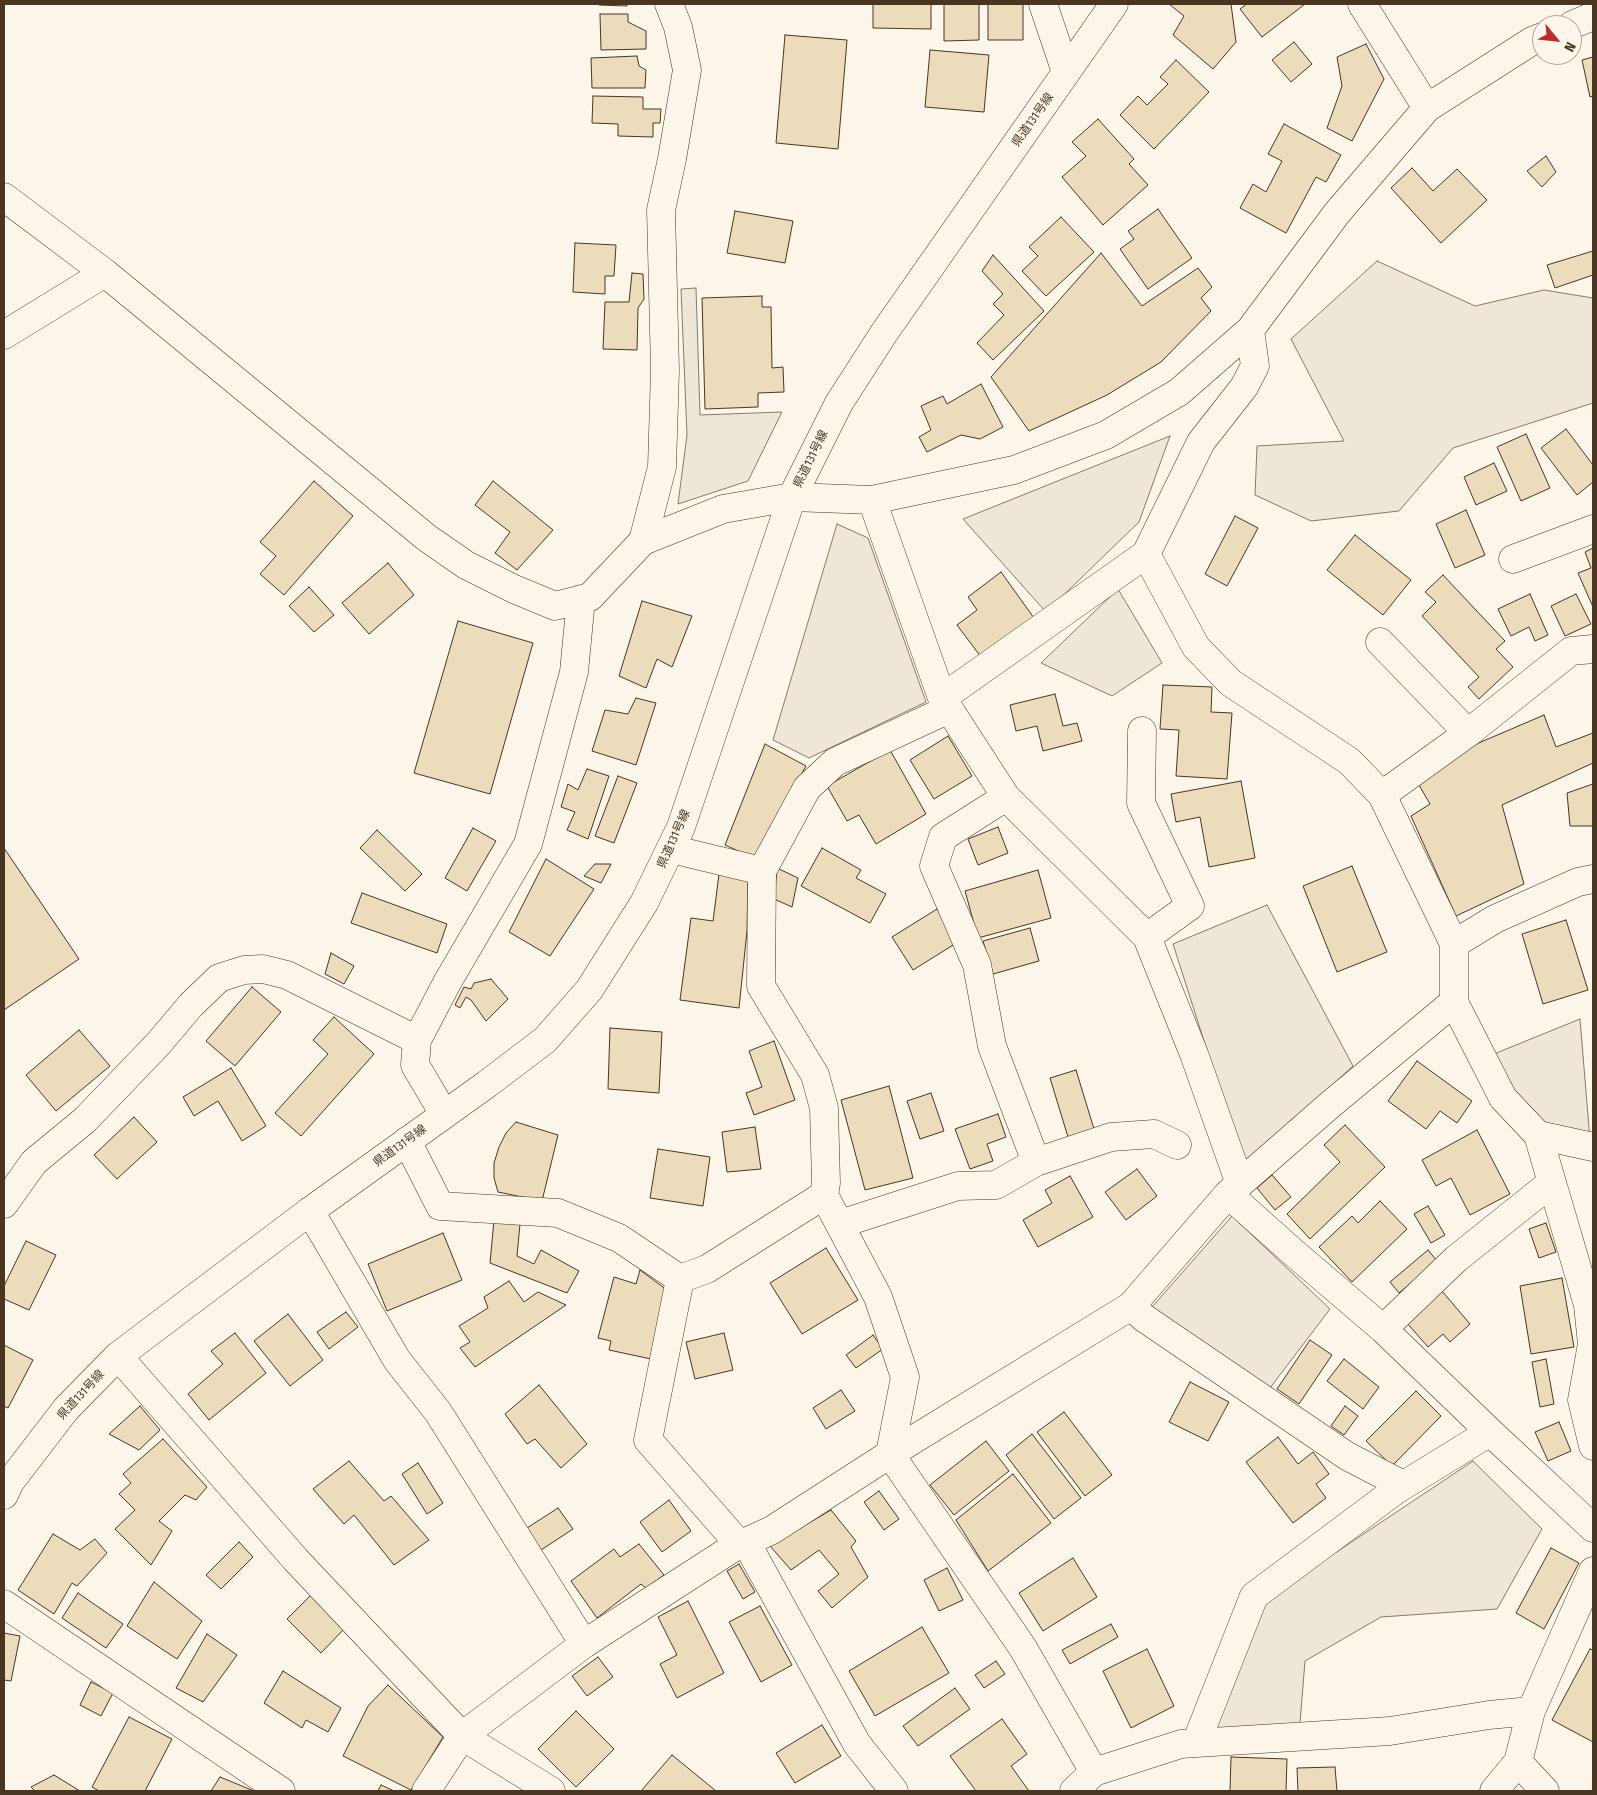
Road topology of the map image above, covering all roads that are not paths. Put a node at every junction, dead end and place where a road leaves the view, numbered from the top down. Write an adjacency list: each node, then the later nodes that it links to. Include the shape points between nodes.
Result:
1 (669, 4): 15 (street, via 678,27 687,70 661,210 665,370 662,468)
2 (1043, 4): 6 (street)
3 (1114, 4): 6 (street, 県道131号線)
4 (1362, 4): 7 (street)
5 (1532, 41): 7 (street)
6 (1066, 72): 12 (street, 県道131号線, via 884,333 839,403)
7 (1427, 108): 10 (street, via 1337,213)
8 (4, 197): 9 (street)
9 (105, 272): 11 (street); 18 (street, via 427,538 466,565 555,606)
10 (1250, 330): 13 (street, via 1179,392 1106,435 1014,470); 16 (street, via 1255,366 1244,387 1201,442)
11 (4, 335)
12 (792, 497): 13 (street); 15 (street, via 723,509); 26 (street, 県道131号線)
13 (872, 500): 21 (street)
14 (1593, 529): 17 (street)
15 (643, 541): 18 (street, via 590,597)
16 (1146, 554): 21 (street); 24 (street, via 1196,647 1231,683 1350,761)
17 (1512, 559)
18 (581, 599): 32 (street, via 574,672 528,844)
19 (1380, 642): 23 (street)
20 (1593, 649): 23 (street, via 1571,651)
21 (945, 703): 25 (street); 27 (street, via 835,762 807,788)
22 (1142, 731): 29 (street, via 1141,803 1190,906)
23 (1468, 733): 24 (street)
24 (1382, 795): 30 (street)
25 (1006, 797): 29 (street); 38 (street, via 943,838 934,866 977,965 992,1046)
26 (671, 849): 27 (street); 33 (street, 県道131号線, via 644,903 590,990 545,1040)
27 (762, 871): 41 (street, via 761,986 815,1075 824,1108)
28 (1593, 879): 30 (street, via 1578,882 1495,919)
29 (1147, 937): 40 (street, via 1194,1054)
30 (1454, 944): 31 (street)
31 (1454, 1002): 34 (street, via 1503,1098); 40 (street)
32 (417, 1040): 33 (street, via 415,1065); 42 (street, via 287,975 263,969 244,970 219,978 85,1120 34,1162)
33 (444, 1114): 35 (street, 県道131号線)
34 (1538, 1135): 37 (street); 39 (street)
35 (407, 1141): 43 (street, 県道131号線); 45 (street, via 440,1206 558,1213 620,1238)
36 (1177, 1144): 38 (street, via 1154,1134 1111,1137)
37 (1593, 1147)
38 (1036, 1162): 44 (street, via 996,1185 958,1186)
39 (1551, 1183): 47 (street, via 1456,1259); 50 (street, via 1588,1305 1592,1344 1582,1400)
40 (1234, 1189): 46 (street); 47 (street, via 1294,1254)
41 (824, 1195): 44 (street); 45 (street, via 707,1269)
42 (4, 1204)
43 (310, 1211): 48 (street, 県道131号線); 58 (street, via 397,1360 438,1412)
44 (840, 1224): 51 (street, via 878,1297 905,1378)
45 (680, 1279): 55 (street, via 648,1440)
46 (1131, 1306): 51 (street); 52 (street, via 1340,1451)
47 (1383, 1329): 49 (street)
48 (118, 1356): 53 (street, 県道131号線, via 66,1409 10,1482); 60 (street, via 296,1560)
49 (1490, 1432): 52 (street); 54 (street)
50 (1593, 1446)
51 (890, 1454): 55 (street, via 772,1530); 63 (street, via 1023,1648)
52 (1403, 1485): 61 (street, via 1254,1596)
53 (4, 1495)
54 (1593, 1528)
55 (743, 1543): 58 (street); 67 (street, via 857,1744)
56 (1593, 1571): 59 (street)
57 (4, 1604): 64 (street)
58 (584, 1644): 60 (street)
59 (1531, 1711): 61 (street, via 1390,1731); 62 (street)
60 (462, 1736): 65 (street); 66 (street)
61 (1196, 1743): 63 (street, via 1181,1744)
62 (1518, 1762): 69 (street); 70 (street)
63 (1094, 1772): 68 (street)
64 (281, 1791)
65 (426, 1791)
66 (551, 1791)
67 (894, 1791)
68 (1074, 1791)
69 (1494, 1791)
70 (1545, 1791)

